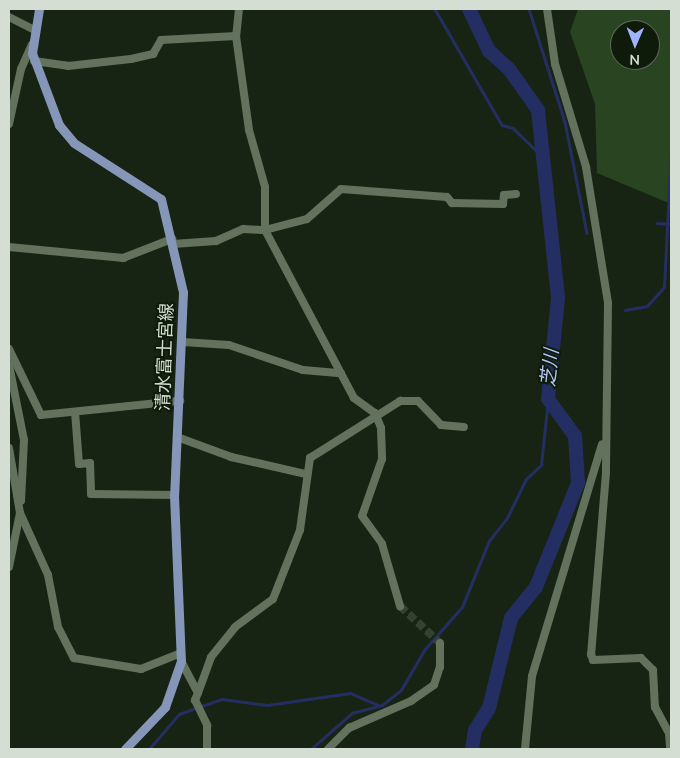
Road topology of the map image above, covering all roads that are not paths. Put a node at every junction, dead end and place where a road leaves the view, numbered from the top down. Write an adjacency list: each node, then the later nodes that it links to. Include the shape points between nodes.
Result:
1 (39, 9): 5 (main road, 清水富士宮線)
2 (239, 9): 6 (street)
3 (547, 9): 23 (street, via 548,30 598,228 608,303 609,390)
4 (9, 17): 5 (street)
5 (34, 29): 7 (main road, 清水富士宮線)
6 (236, 36): 8 (street, via 161,40 153,54 131,59 68,66); 11 (street, via 249,130 265,186)
7 (33, 42): 8 (main road, 清水富士宮線); 9 (street, via 21,69)
8 (34, 60): 12 (main road, 清水富士宮線, via 59,125 74,143 154,192 165,208)
9 (9, 124)
10 (516, 194): 11 (street, via 504,195 503,204 452,203 447,197 341,189 307,219)
11 (265, 230): 12 (street, via 243,228 216,241); 17 (street)
12 (172, 241): 13 (street, via 123,258); 14 (main road, 清水富士宮線, via 183,292)
13 (9, 246)
14 (183, 342): 17 (street, via 229,345 304,370); 18 (main road, 清水富士宮線)
15 (9, 349): 19 (street, via 36,414)
16 (9, 365): 27 (street, via 24,440)
17 (341, 373): 20 (street, via 354,398)
18 (180, 401): 19 (street); 22 (main road, 清水富士宮線)
19 (75, 412): 26 (street, via 79,464 90,463 91,494)
20 (375, 413): 21 (street, via 400,401 418,401 441,425); 25 (street, via 341,442 310,458); 29 (street, via 381,428 382,459 362,516 382,544)
21 (464, 427)
22 (177, 437): 25 (street, via 231,457); 26 (main road, 清水富士宮線)
23 (603, 439): 36 (street, via 532,676); 37 (street, via 606,472 591,654 593,660 641,658 653,670 655,707 669,734)
24 (9, 448): 27 (street)
25 (306, 474): 32 (street, via 300,530 273,599 235,627 211,657)
26 (174, 495): 31 (main road, 清水富士宮線)
27 (20, 513): 28 (street); 31 (street, via 48,575 58,627 77,662 141,669)
28 (9, 567)
29 (400, 606)
30 (440, 643): 35 (street, via 440,667 434,685 411,701 349,728)
31 (181, 657): 32 (street); 33 (main road, 清水富士宮線, via 165,707)
32 (197, 697): 34 (street, via 207,725)
33 (125, 749)
34 (207, 749)
35 (328, 749)
36 (525, 749)
37 (670, 749)

